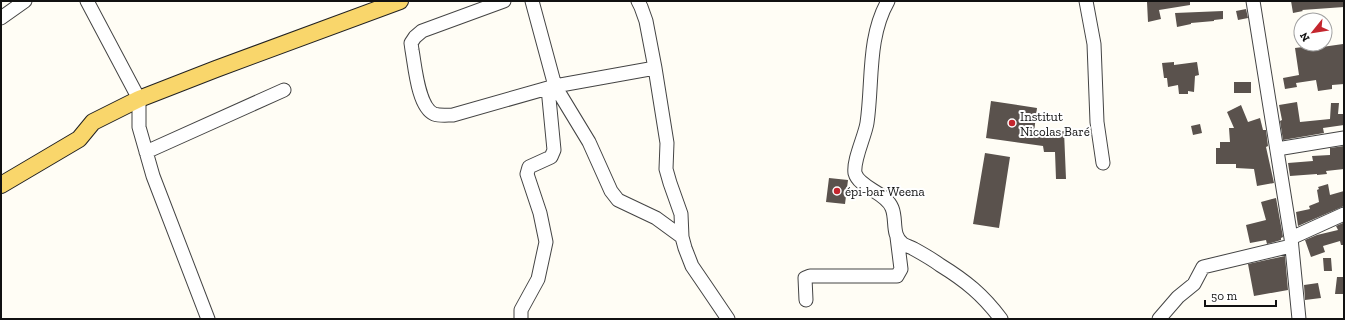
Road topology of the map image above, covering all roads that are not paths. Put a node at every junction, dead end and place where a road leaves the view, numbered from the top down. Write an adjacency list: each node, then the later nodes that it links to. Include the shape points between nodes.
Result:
1 (24, 1): 10 (street)
2 (87, 1): 14 (street)
3 (400, 1): 14 (main road)
4 (504, 1): 12 (street, via 431,27 415,37 412,50 422,100 434,114 453,115)
5 (532, 1): 12 (street)
6 (638, 1): 11 (street, via 646,21)
7 (888, 1): 22 (street, via 878,22 867,124 855,165 856,173 863,183 892,206)
8 (1086, 1): 18 (street, via 1094,44)
9 (1253, 1): 16 (street)
10 (1, 18)
11 (655, 68): 12 (street); 21 (street, via 667,143 666,168 681,214)
12 (551, 87): 21 (street, via 589,142 611,191 618,200 656,218); 26 (street, via 554,150 551,157 529,168 527,174 546,242 538,279 521,310)
13 (284, 90): 17 (street)
14 (139, 99): 17 (street, via 139,127); 19 (main road, via 93,122 79,139)
15 (1344, 138): 16 (street)
16 (1277, 149): 23 (street)
17 (146, 152): 25 (street)
18 (1103, 163)
19 (1, 185)
20 (1344, 214): 23 (street)
21 (682, 237): 27 (street, via 692,266)
22 (897, 237): 24 (street, via 902,269 897,276 810,276 805,278); 28 (street, via 974,288)
23 (1291, 242): 29 (street, via 1203,267 1194,284 1178,297); 30 (street)
24 (806, 300)
25 (208, 319)
26 (521, 319)
27 (728, 319)
28 (1001, 319)
29 (1159, 319)
30 (1299, 319)

